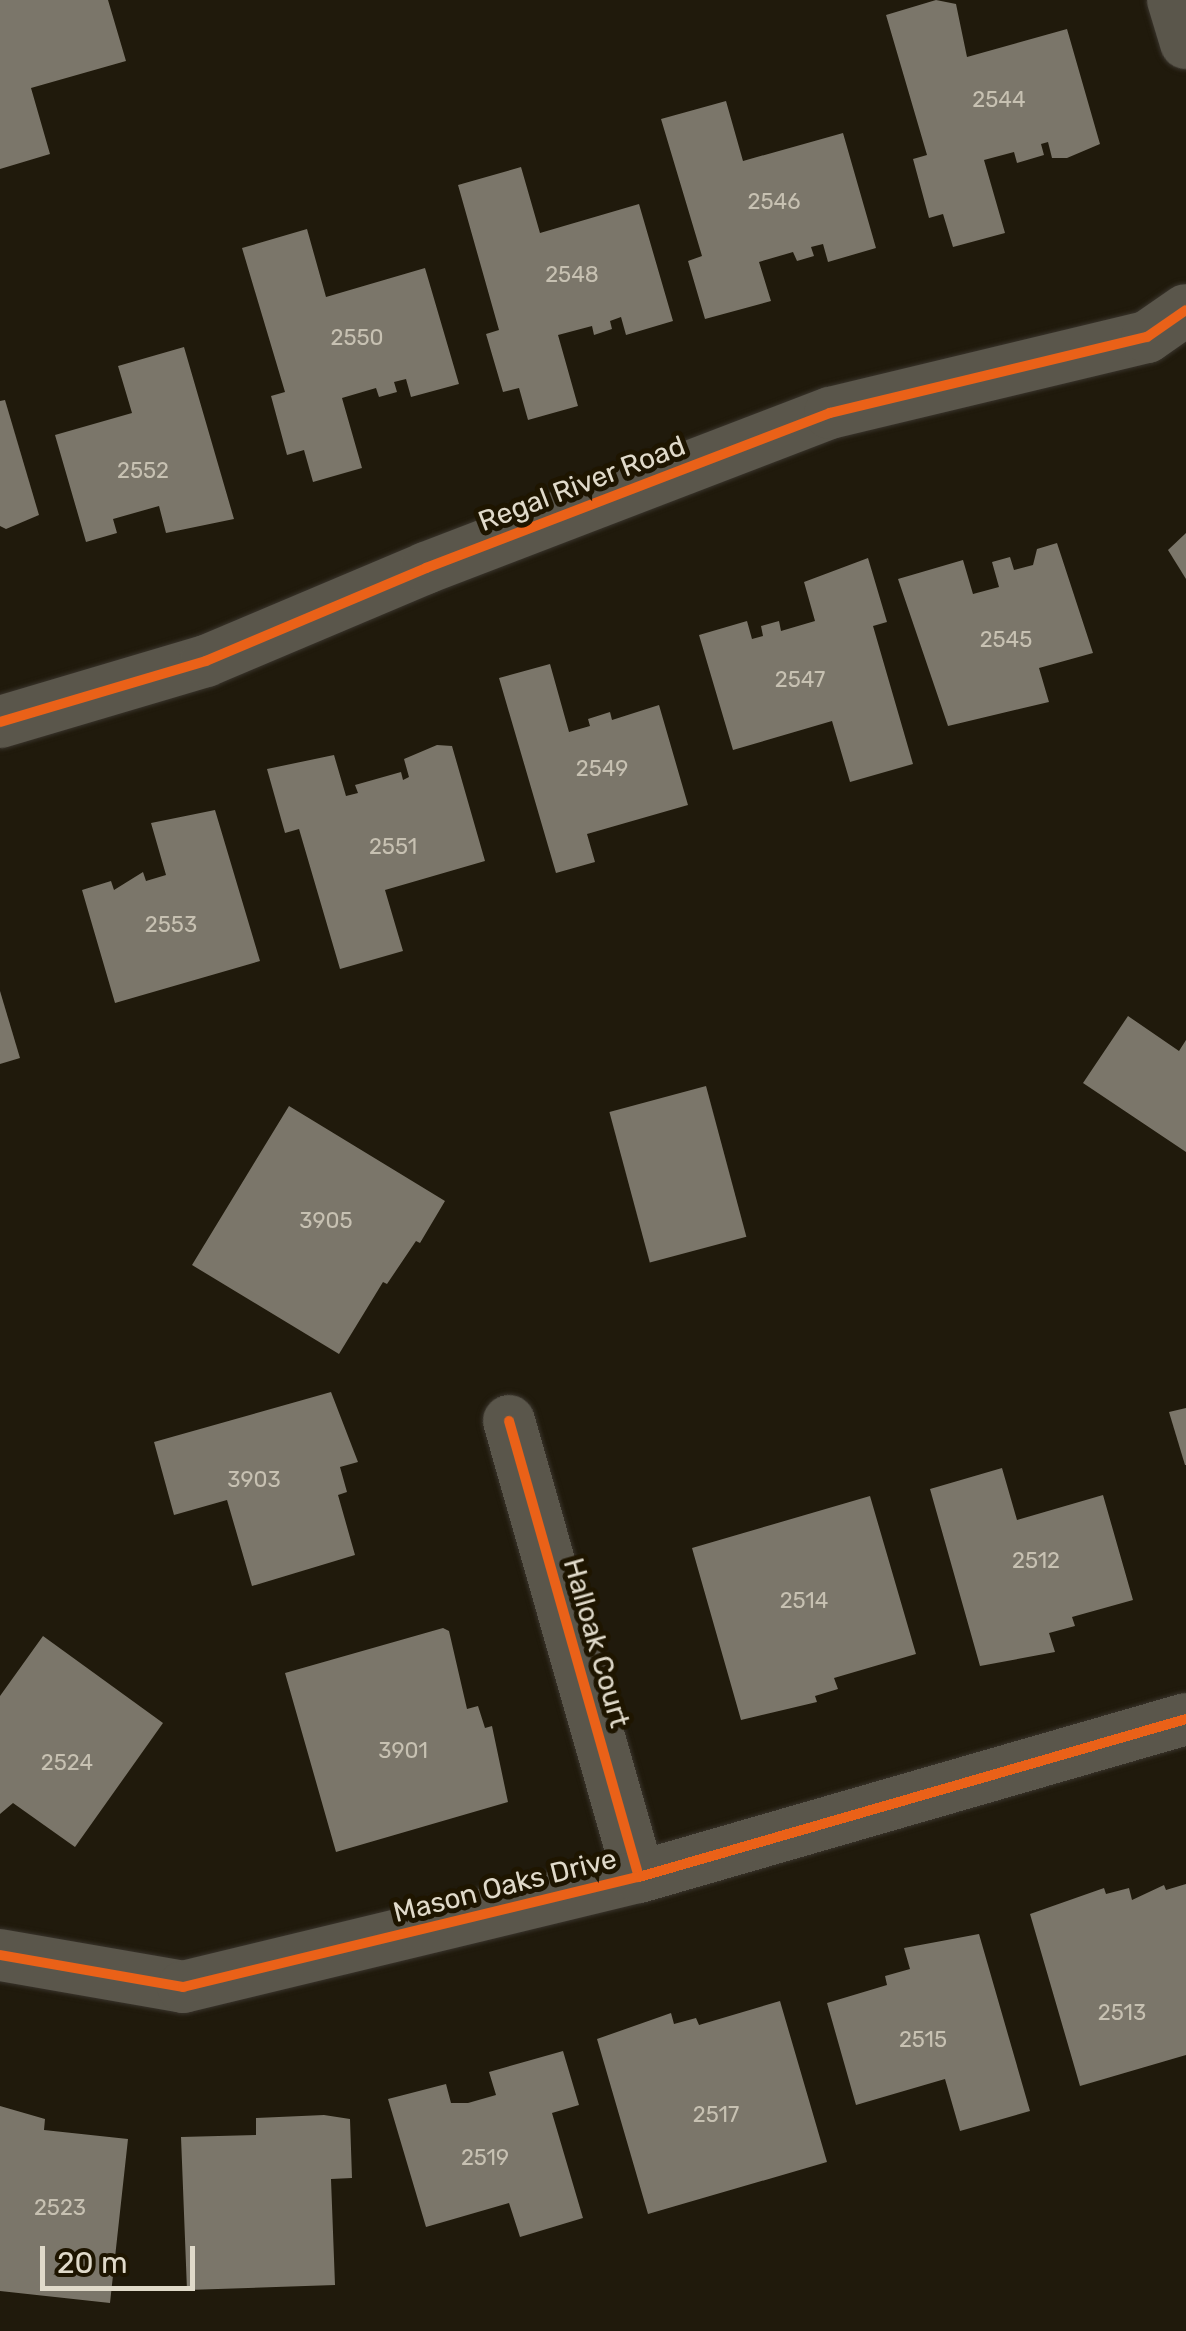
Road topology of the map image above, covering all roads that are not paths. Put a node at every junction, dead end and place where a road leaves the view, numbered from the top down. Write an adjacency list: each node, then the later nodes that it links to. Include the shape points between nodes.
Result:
1 (1173, 0): 2 (street)
2 (1186, 43)
3 (1186, 310): 4 (street, Regal River Road, via 1147,338 830,414 426,568 206,661)
4 (0, 722)
5 (509, 1421): 7 (street, Halloak Court)
6 (1186, 1719): 7 (street, Mason Oaks Drive)
7 (639, 1877): 8 (street, Mason Oaks Drive, via 182,1987)
8 (0, 1954)

